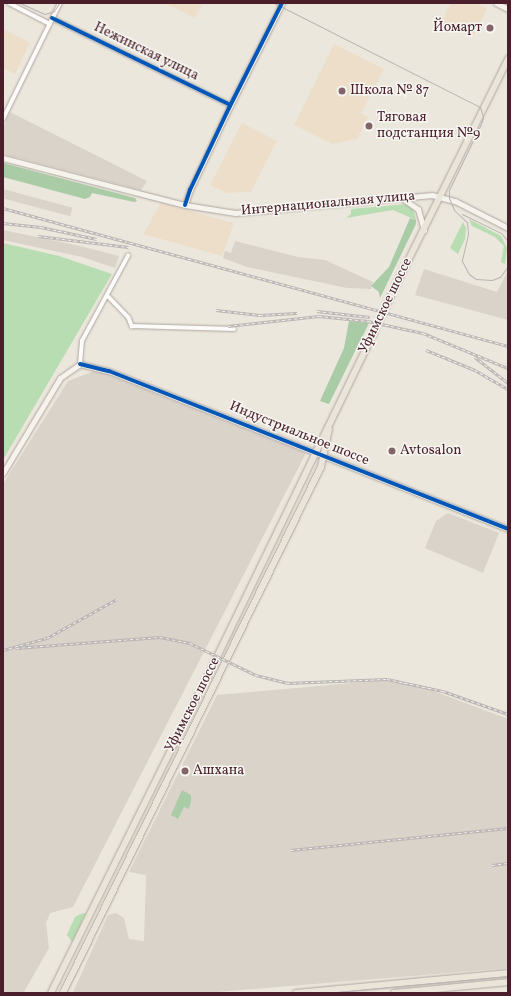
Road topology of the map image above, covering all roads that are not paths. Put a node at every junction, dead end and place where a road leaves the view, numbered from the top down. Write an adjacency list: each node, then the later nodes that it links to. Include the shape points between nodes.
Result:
1 (9, 3): 7 (street)
2 (60, 3): 6 (street)
3 (282, 3): 9 (street)
4 (496, 3): 5 (street)
5 (508, 9)
6 (52, 18): 7 (street); 9 (street, Нежинская улица)
7 (50, 24): 10 (street)
8 (508, 59): 12 (main road, Уфимское шоссе)
9 (230, 105): 14 (street)
10 (3, 119)
11 (3, 158): 14 (street, Интернациональная улица)
12 (440, 196): 13 (street, Интернациональная улица); 15 (street, Интернациональная улица); 16 (main road, Уфимское шоссе)
13 (402, 198): 14 (street, Интернациональная улица, via 235,213); 16 (street, via 418,209)
14 (185, 205)
15 (508, 228)
16 (424, 230): 21 (main road, Уфимское шоссе, bridge)
17 (128, 256): 18 (street)
18 (108, 296): 19 (street, via 129,318 132,326); 20 (street, via 82,341)
19 (234, 329)
20 (80, 364): 22 (street, Индустриальное шоссе, via 109,371); 24 (street, via 60,378)
21 (332, 416): 22 (main road, Уфимское шоссе); 23 (main road, Уфимское шоссе)
22 (316, 452): 23 (street, Индустриальное шоссе); 28 (main road, Уфимское шоссе)
23 (322, 455): 25 (street, Индустриальное шоссе); 29 (main road, Уфимское шоссе, via 321,467)
24 (3, 473)
25 (508, 529)
26 (508, 973): 30 (main road)
27 (508, 982): 31 (main road)
28 (51, 993)
29 (63, 993)
30 (296, 993)
31 (394, 993)

